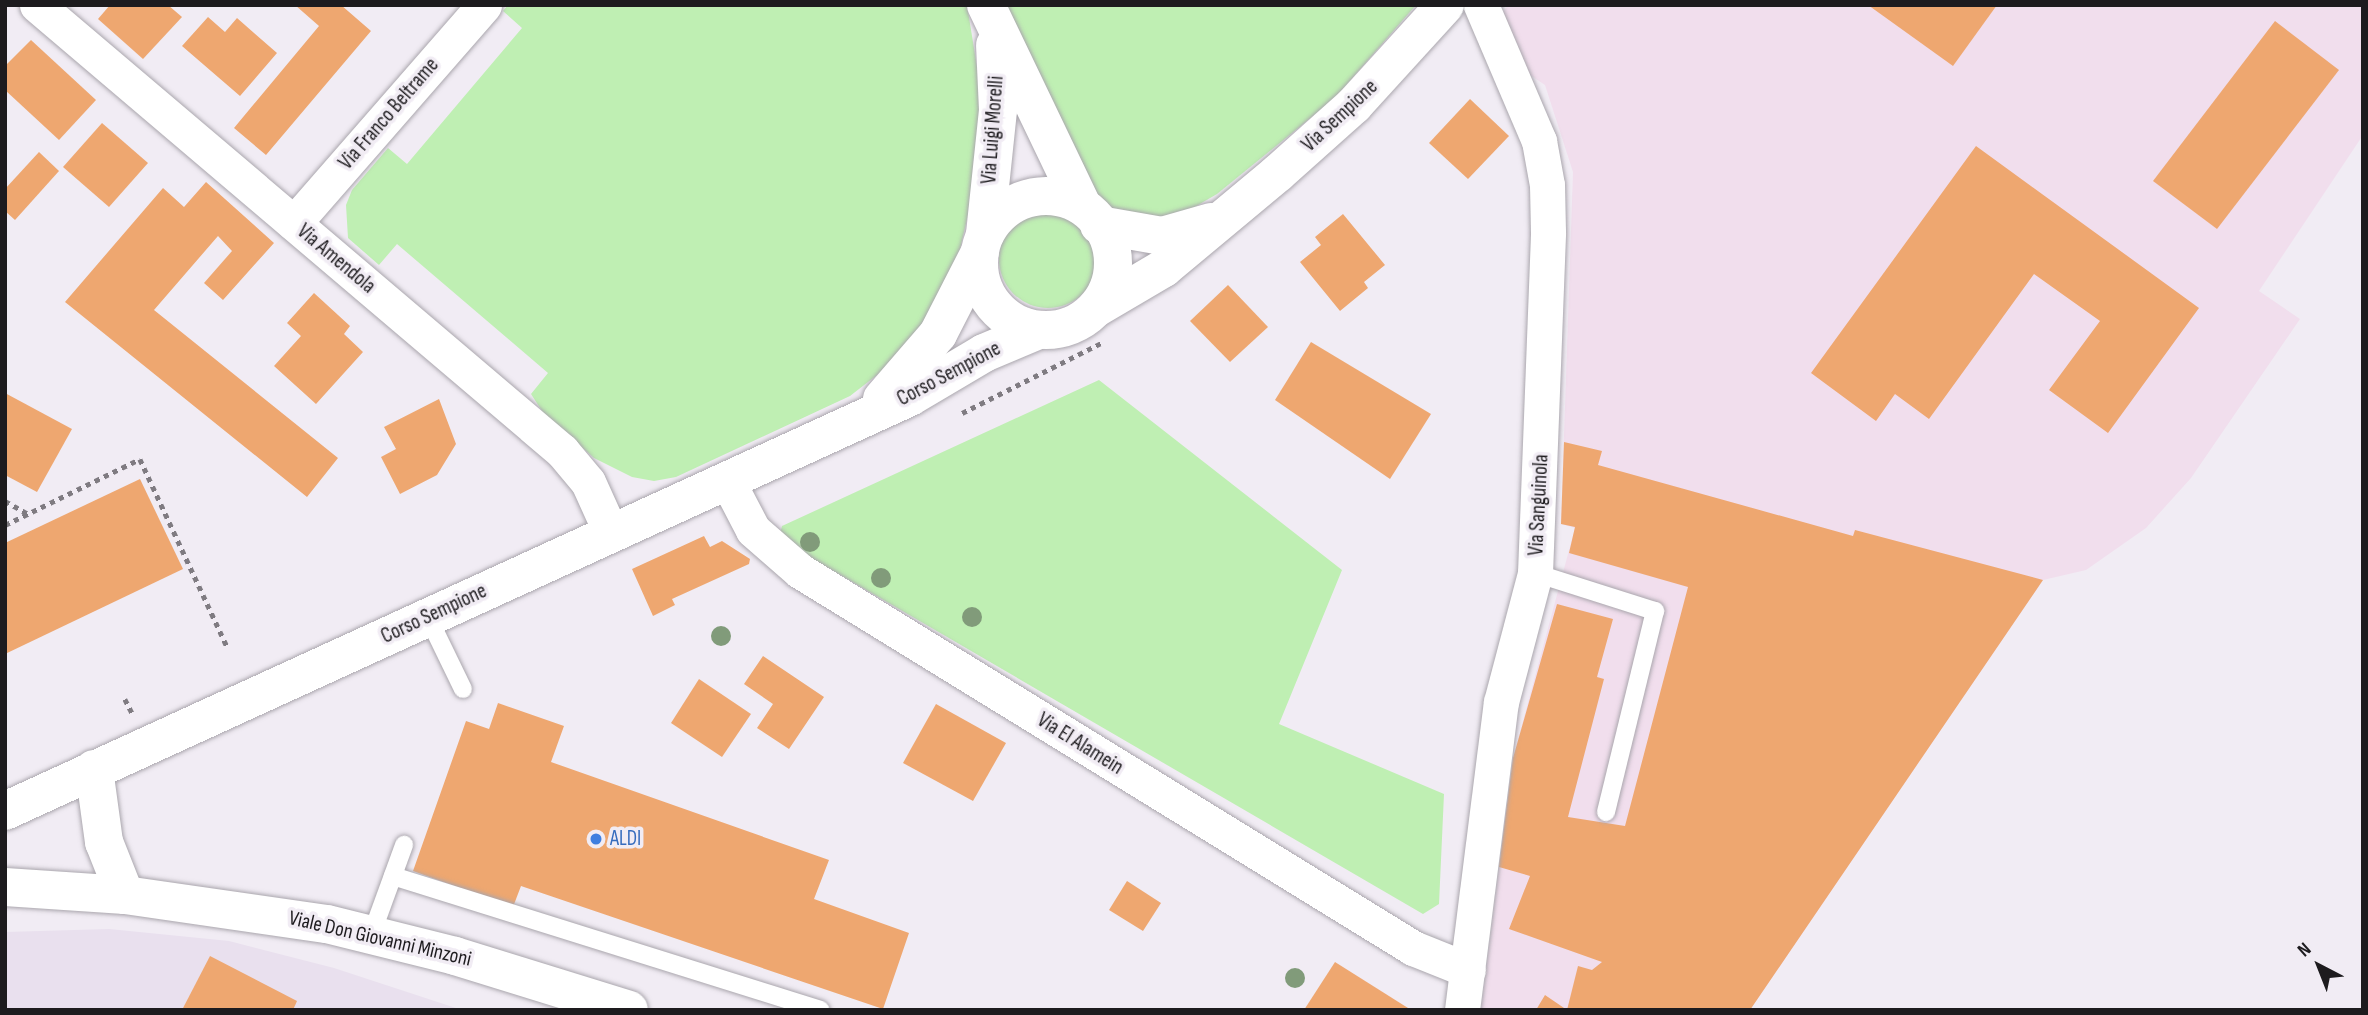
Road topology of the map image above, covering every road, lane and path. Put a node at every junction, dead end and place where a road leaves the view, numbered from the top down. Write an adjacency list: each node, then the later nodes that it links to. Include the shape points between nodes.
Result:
1 (37, 5): 8 (street, Via Amendola)
2 (484, 5): 8 (street, Via Franco Beltrame)
3 (1445, 5): 7 (main road, Via Sempione, via 1354,105)
4 (1481, 5): 18 (street, Via Sanguinola, via 1532,120 1545,170 1544,397)
5 (990, 15): 6 (main road, Via Luigi Morelli); 9 (main road, Via Luigi Morelli, via 998,110)
6 (1091, 215): 7 (main road, Via Sempione, via 1162,236); 9 (main road, via 1055,197 1024,200 999,215); 10 (main road, via 1113,265 1110,285)
7 (1226, 216): 10 (main road, Via Sempione, via 1164,268)
8 (294, 223): 17 (street, Via Amendola, via 562,451 587,482)
9 (982, 243): 11 (main road, via 981,276 991,296 1015,321); 12 (main road, Corso Sempione, via 938,334 901,381)
10 (1098, 307): 11 (main road, via 1067,328)
11 (1036, 331): 12 (main road, Corso Sempione)
12 (863, 418): 13 (main road, Corso Sempione)
13 (727, 480): 17 (main road, Corso Sempione); 30 (street, Via El Alamein, via 753,530 800,571 1402,941)
14 (5, 502): 15 (path)
15 (28, 514): 16 (path); 20 (path, via 140,459)
16 (5, 525)
17 (611, 533): 19 (main road, Corso Sempione)
18 (1535, 573): 24 (lane, via 1655,611); 30 (street, Via Sanguinola, via 1501,702)
19 (428, 617): 21 (lane); 22 (main road, Corso Sempione)
20 (228, 649)
21 (463, 689)
22 (94, 769): 23 (main road, Corso Sempione); 28 (main road, via 104,842)
23 (5, 811)
24 (1606, 812)
25 (404, 845): 26 (lane)
26 (393, 876): 29 (lane); 32 (lane)
27 (5, 887): 28 (main road, Viale Don Giovanni Minzoni)
28 (125, 895): 29 (main road, Viale Don Giovanni Minzoni, via 288,916)
29 (372, 933): 31 (main road, Viale Don Giovanni Minzoni)
30 (1468, 970): 33 (street, Via Sanguinola)
31 (629, 1010)
32 (821, 1010)
33 (1462, 1010)

